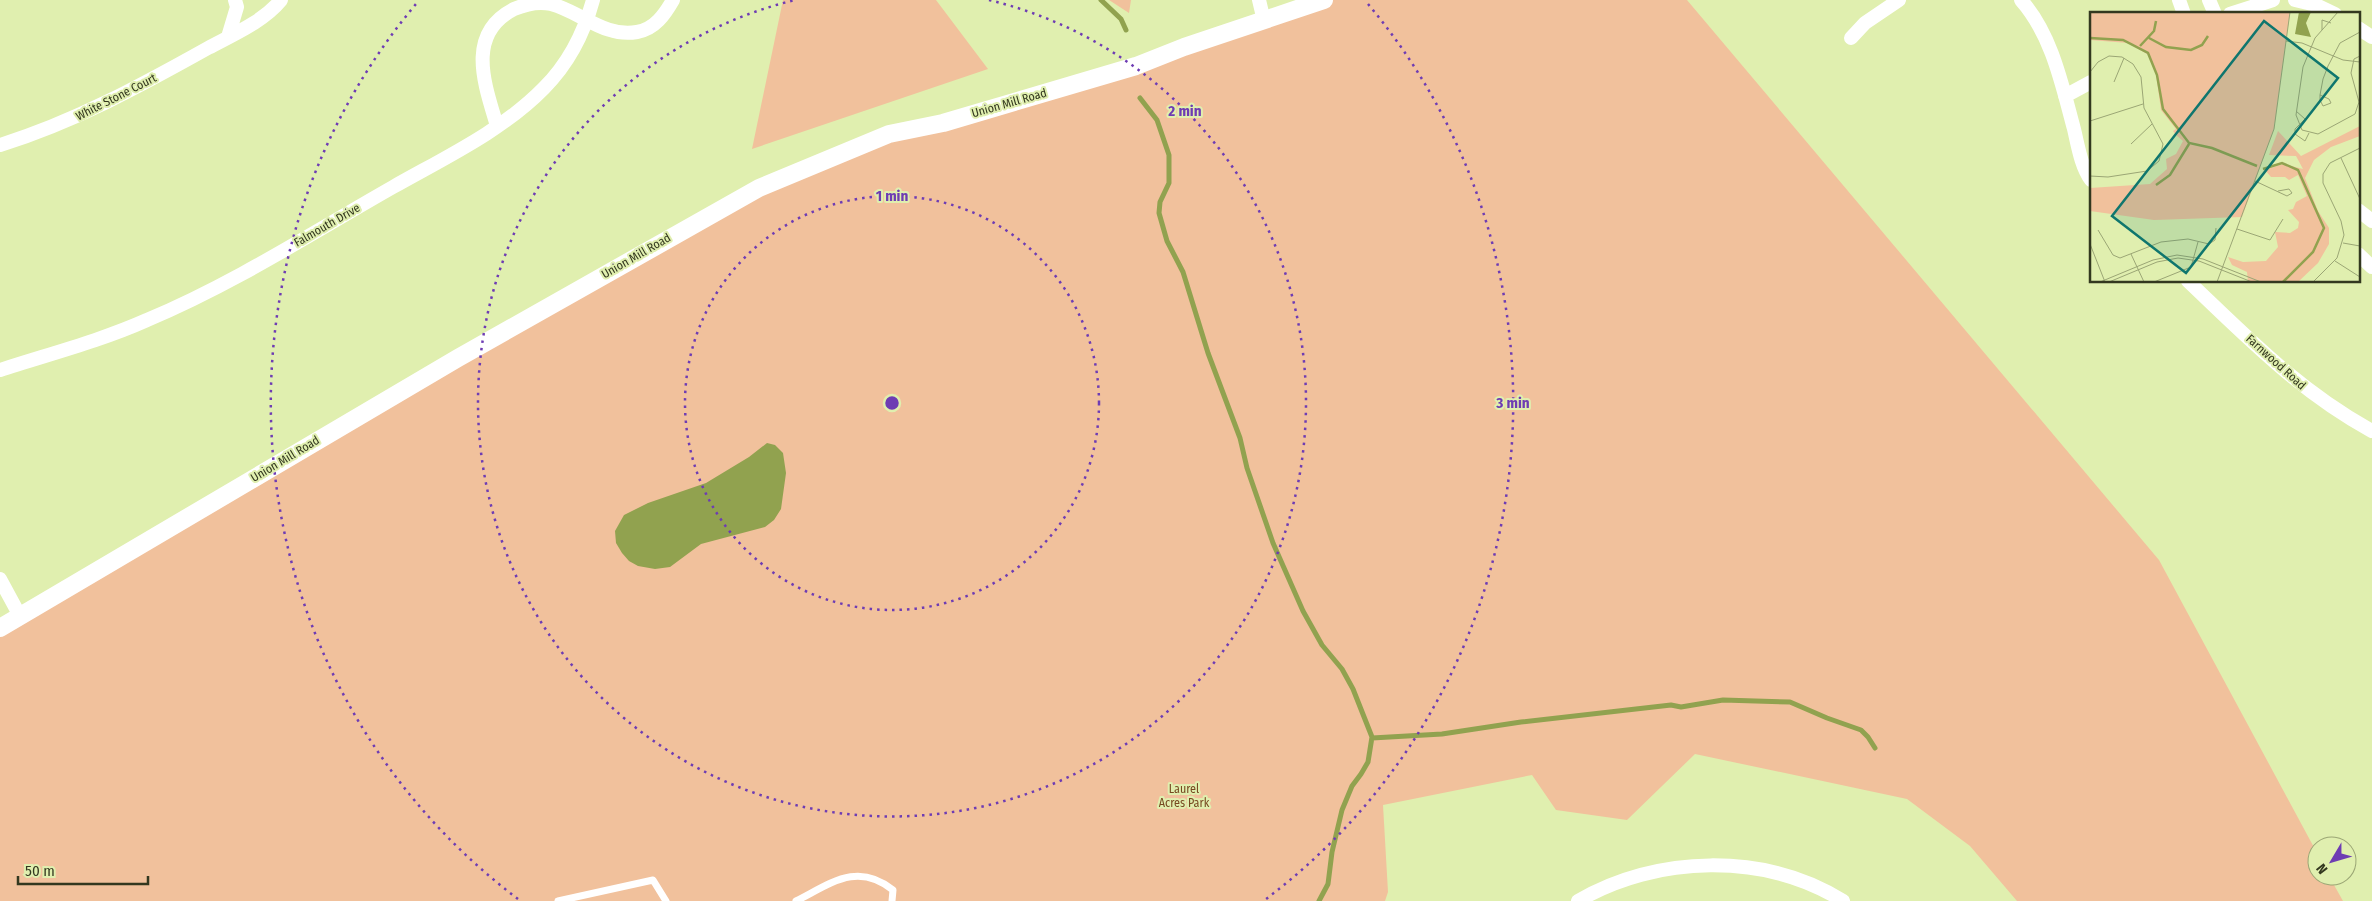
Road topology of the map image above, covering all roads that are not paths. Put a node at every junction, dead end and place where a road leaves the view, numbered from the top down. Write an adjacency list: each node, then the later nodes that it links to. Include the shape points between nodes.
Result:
1 (235, 0): 20 (street, via 237,7)
2 (280, 0): 20 (street, White Stone Court, via 274,8)
3 (593, 0): 17 (street, Falmouth Drive)
4 (673, 0): 17 (street, via 665,15 652,26 637,32 610,31)
5 (1259, 0): 18 (street)
6 (1324, 0): 18 (street, Union Mill Road)
7 (1899, 0): 22 (street, via 1871,18)
8 (2020, 0): 24 (street, via 2037,20 2045,36)
9 (2179, 0): 13 (street)
10 (2208, 0): 14 (street)
11 (2272, 0): 15 (street)
12 (2295, 0): 16 (street)
13 (2183, 12)
14 (2214, 12)
15 (2236, 12)
16 (2331, 12)
17 (587, 20): 25 (street, Falmouth Drive, via 572,53 559,71 531,100); 25 (street, via 571,10 537,2 516,9 497,22 488,35 482,64 483,79)
18 (1264, 21): 36 (street, Union Mill Road, via 1136,66 943,123 889,134 759,188 458,358)
19 (2360, 29): 21 (street)
20 (228, 37): 26 (street, White Stone Court, via 94,109)
21 (2372, 37)
22 (1851, 38)
23 (2090, 83): 24 (street)
24 (2065, 96): 27 (street, via 2082,161)
25 (497, 126): 33 (street, Falmouth Drive, via 273,257 191,300 122,330)
26 (0, 145)
27 (2090, 178)
28 (2360, 212): 29 (street)
29 (2372, 221)
30 (2360, 256): 31 (street)
31 (2372, 267)
32 (2189, 282): 34 (street, Farnwood Road, via 2300,385 2337,412)
33 (0, 370)
34 (2372, 431)
35 (0, 579): 36 (street)
36 (20, 616): 37 (street, Union Mill Road)
37 (0, 628)
38 (558, 901): 39 (lane, via 653,880)
39 (666, 901)
40 (796, 901): 41 (lane, via 834,880 863,875 882,881 893,890)
41 (892, 901)
42 (1578, 901): 43 (street, via 1632,876 1684,866 1722,865 1784,876)
43 (1842, 901)

